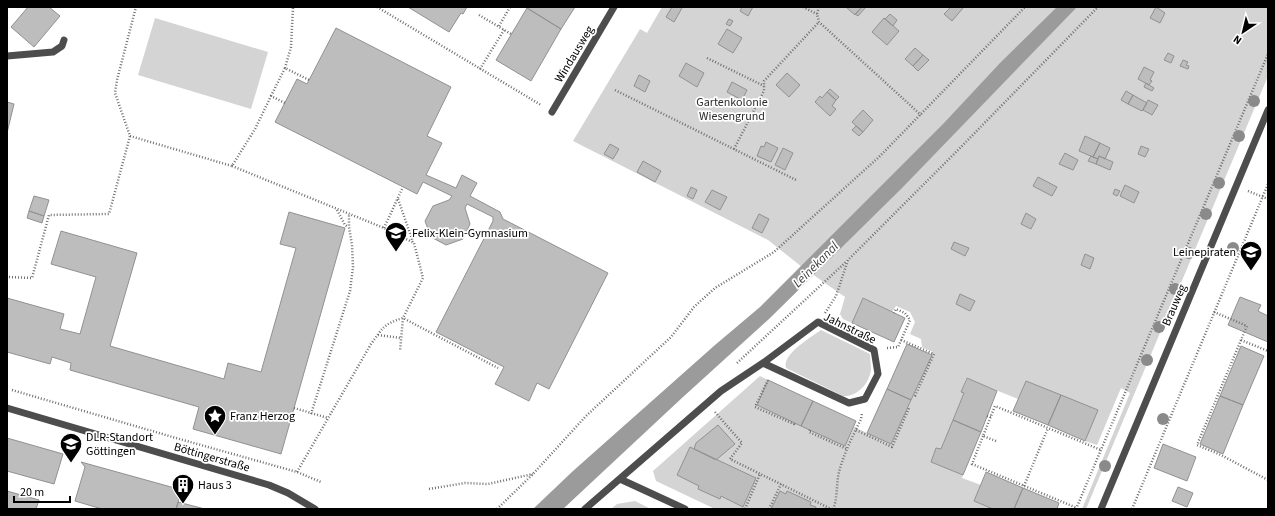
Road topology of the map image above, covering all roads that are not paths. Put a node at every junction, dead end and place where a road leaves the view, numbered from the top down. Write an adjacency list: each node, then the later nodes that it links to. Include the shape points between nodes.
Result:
1 (614, 7): 5 (street, Windausweg)
2 (64, 40): 3 (street, via 62,46 53,52)
3 (7, 56)
4 (1268, 110): 12 (street, Brauweg)
5 (552, 112)
6 (762, 363): 6 (street, Jahnstraße, via 849,404 865,399 878,374 874,350 818,322); 8 (street, Jahnstraße, via 721,391)
7 (7, 408): 9 (street, Böttingerstraße, via 269,485)
8 (620, 479): 10 (street, Jahnstraße); 11 (street)
9 (316, 509)
10 (585, 509)
11 (685, 509)
12 (1101, 509)

